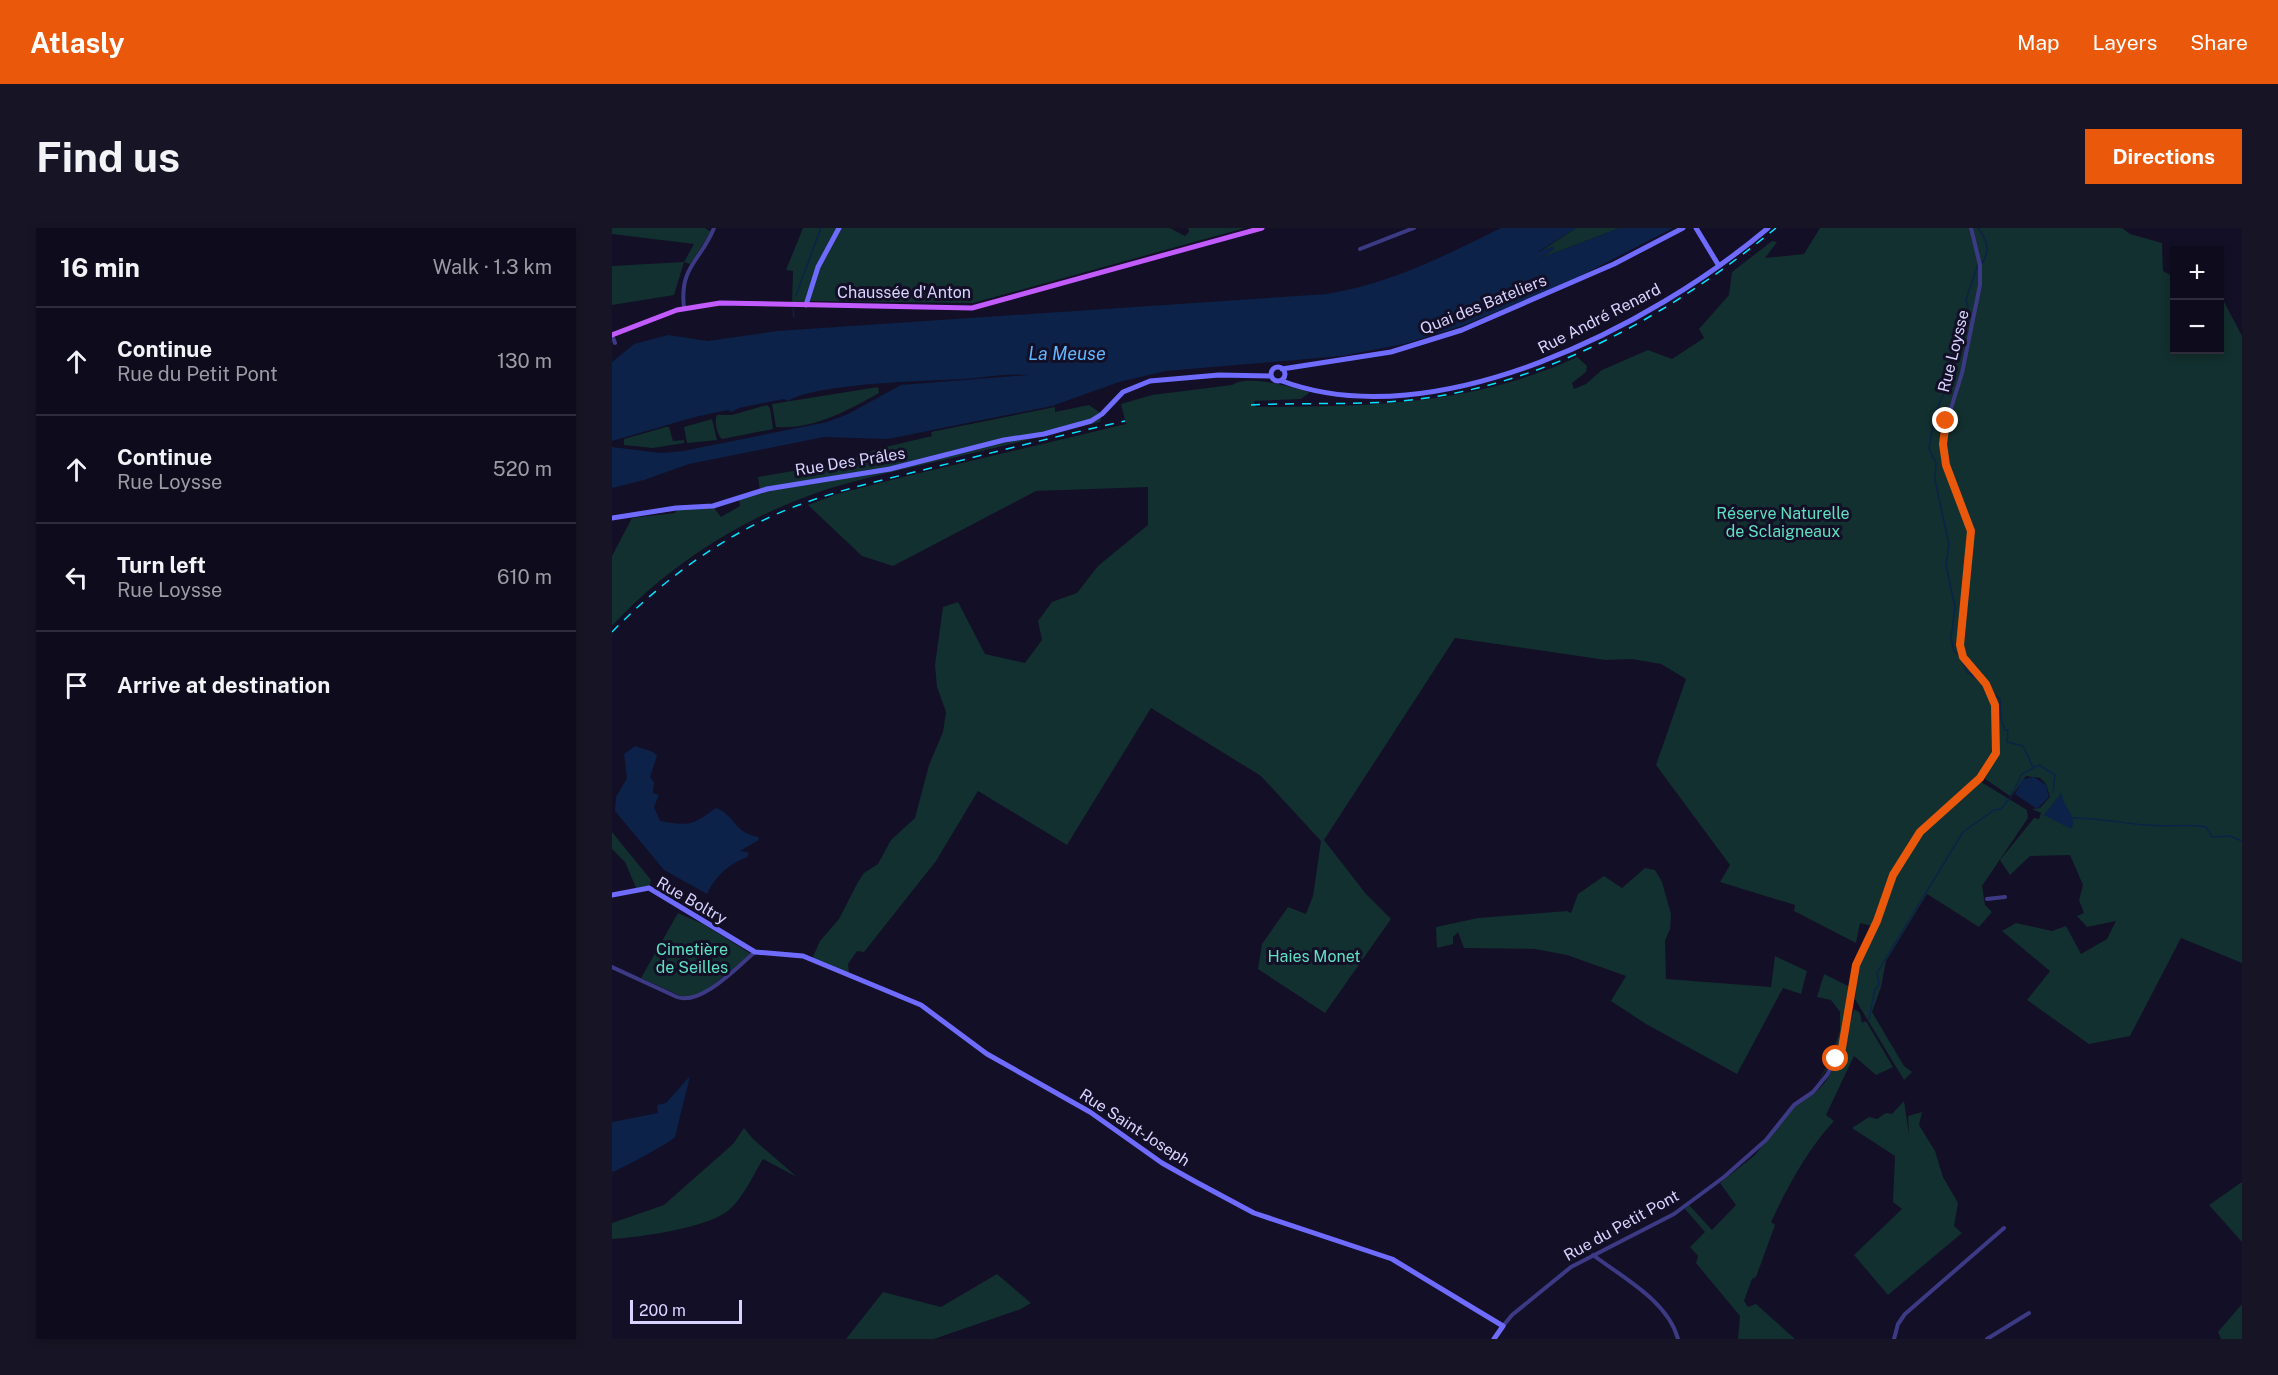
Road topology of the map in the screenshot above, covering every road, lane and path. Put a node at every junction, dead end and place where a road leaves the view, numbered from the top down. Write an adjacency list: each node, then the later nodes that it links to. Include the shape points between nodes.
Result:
1 (714, 228): 12 (street, via 690,266)
2 (839, 228): 11 (street, via 818,267)
3 (1262, 228): 11 (main road, Chaussée d'Anton, via 972,308)
4 (1414, 228): 9 (street)
5 (1683, 228): 16 (street, Quai des Bateliers, via 1614,264 1462,330 1391,352)
6 (1696, 228): 10 (street)
7 (1768, 228): 10 (street, Rue André Renard)
8 (1971, 228): 25 (street, Rue Loysse, via 1980,263 1980,285 1943,444 1946,465 1971,531 1960,645 1963,657 1992,697 1998,746 1980,778 1920,832 1907,850 1856,965)
9 (1360, 249)
10 (1719, 266): 18 (street, Rue André Renard, via 1667,300 1575,348 1506,374 1432,391 1371,397)
11 (806, 305): 12 (main road, Chaussée d'Anton, via 720,303)
12 (681, 309): 13 (street); 14 (main road, Chaussée d'Anton)
13 (680, 318)
14 (612, 335): 15 (street)
15 (615, 343)
16 (1282, 369): 17 (street, via 1275,368); 18 (street)
17 (1271, 376): 18 (street); 19 (street, Rue Des Prâles, via 1219,375 1137,385 1123,392 1091,421 1044,434 1004,440 920,463 767,489 713,506)
18 (1282, 381)
19 (612, 518)
20 (612, 895): 23 (street, Rue Boltry, via 649,888)
21 (2005, 897): 22 (street)
22 (1987, 899)
23 (755, 952): 24 (street, via 698,998 682,999); 29 (street, Rue Saint-Joseph, via 803,956 921,1005 987,1054 1090,1112 1196,1182 1254,1213 1392,1259)
24 (612, 967)
25 (1854, 991): 27 (street, Rue du Petit Pont, via 1842,1048 1827,1075 1813,1092 1794,1105 1766,1140 1674,1214)
26 (2004, 1228): 32 (street, via 1905,1314)
27 (1593, 1255): 29 (street, Rue du Petit Pont, via 1571,1267); 31 (street, via 1665,1314)
28 (2030, 1313): 33 (street)
29 (1503, 1326): 30 (street, Rue du Petit Pont)
30 (1494, 1339)
31 (1678, 1339)
32 (1894, 1339)
33 (1987, 1339)

